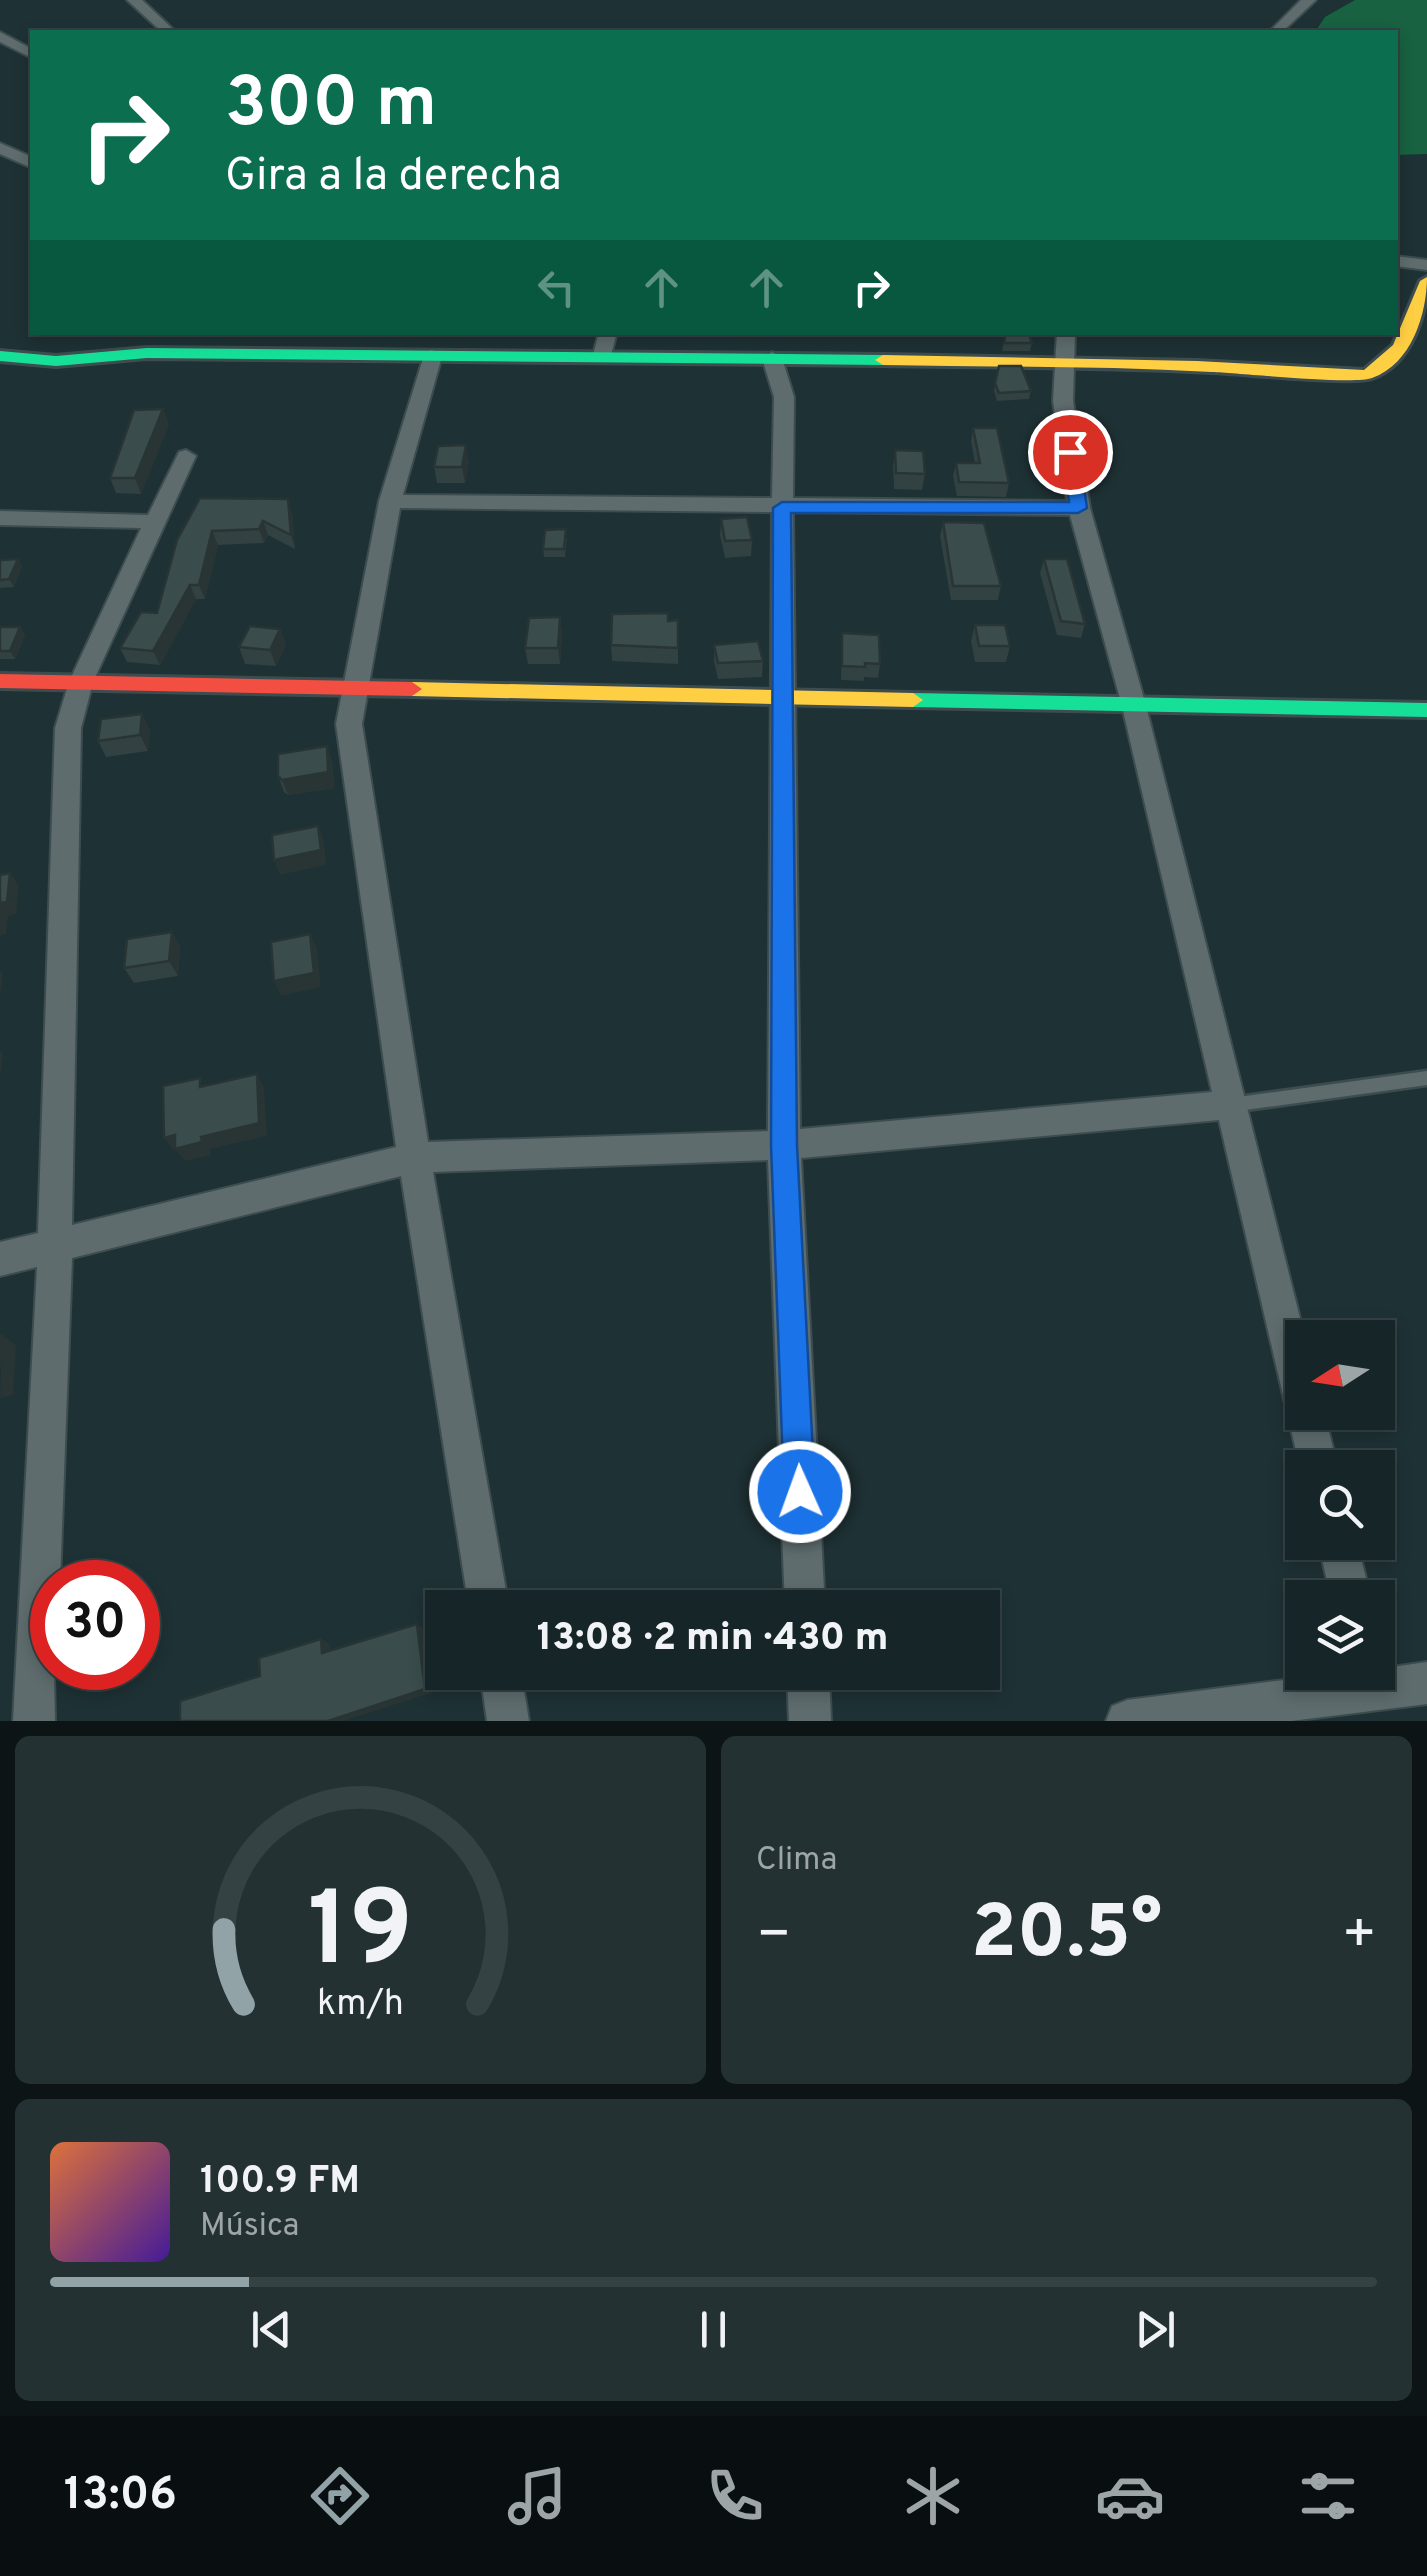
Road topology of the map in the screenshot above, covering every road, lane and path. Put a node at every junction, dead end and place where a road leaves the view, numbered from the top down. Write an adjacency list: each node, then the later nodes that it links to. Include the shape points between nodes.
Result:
1 (134, 0): 3 (street)
2 (1309, 0): 4 (street)
3 (167, 30)
4 (1277, 30)
5 (0, 36): 6 (street)
6 (30, 53)
7 (30, 144): 8 (street)
8 (3, 151): 9 (street)
9 (30, 162)
10 (1398, 260): 11 (street)
11 (1427, 265)
12 (1427, 282): 18 (street, via 1416,316 1388,362 1368,375)
13 (1066, 335): 18 (street)
14 (605, 344): 16 (street); 17 (street)
15 (0, 356): 16 (street)
16 (432, 356): 20 (street)
17 (772, 358): 18 (street); 21 (street, via 784,398)
18 (1064, 363): 22 (street)
19 (186, 456): 24 (street)
20 (390, 501): 21 (street); 27 (street)
21 (782, 508): 22 (street); 28 (street)
22 (1078, 508): 29 (street)
23 (0, 518): 24 (street)
24 (156, 522): 26 (street)
25 (0, 682): 26 (street)
26 (81, 682): 27 (street); 35 (street, via 68,728)
27 (352, 691): 28 (street); 34 (street, via 349,724)
28 (780, 694): 29 (street); 33 (street)
29 (1134, 706): 30 (street); 32 (street)
30 (1427, 710)
31 (1427, 1078): 32 (lane)
32 (1231, 1105): 33 (street); 37 (street)
33 (784, 1145): 34 (street); 39 (street)
34 (414, 1158): 35 (street); 38 (street)
35 (55, 1246): 36 (street); 45 (street)
36 (0, 1259)
37 (1285, 1329)
38 (486, 1590)
39 (804, 1590)
40 (1395, 1682): 41 (street)
41 (1427, 1683)
42 (503, 1690): 46 (street)
43 (809, 1690): 47 (street)
44 (1316, 1690): 48 (street)
45 (34, 1721)
46 (508, 1721)
47 (810, 1721)
48 (1127, 1721)

